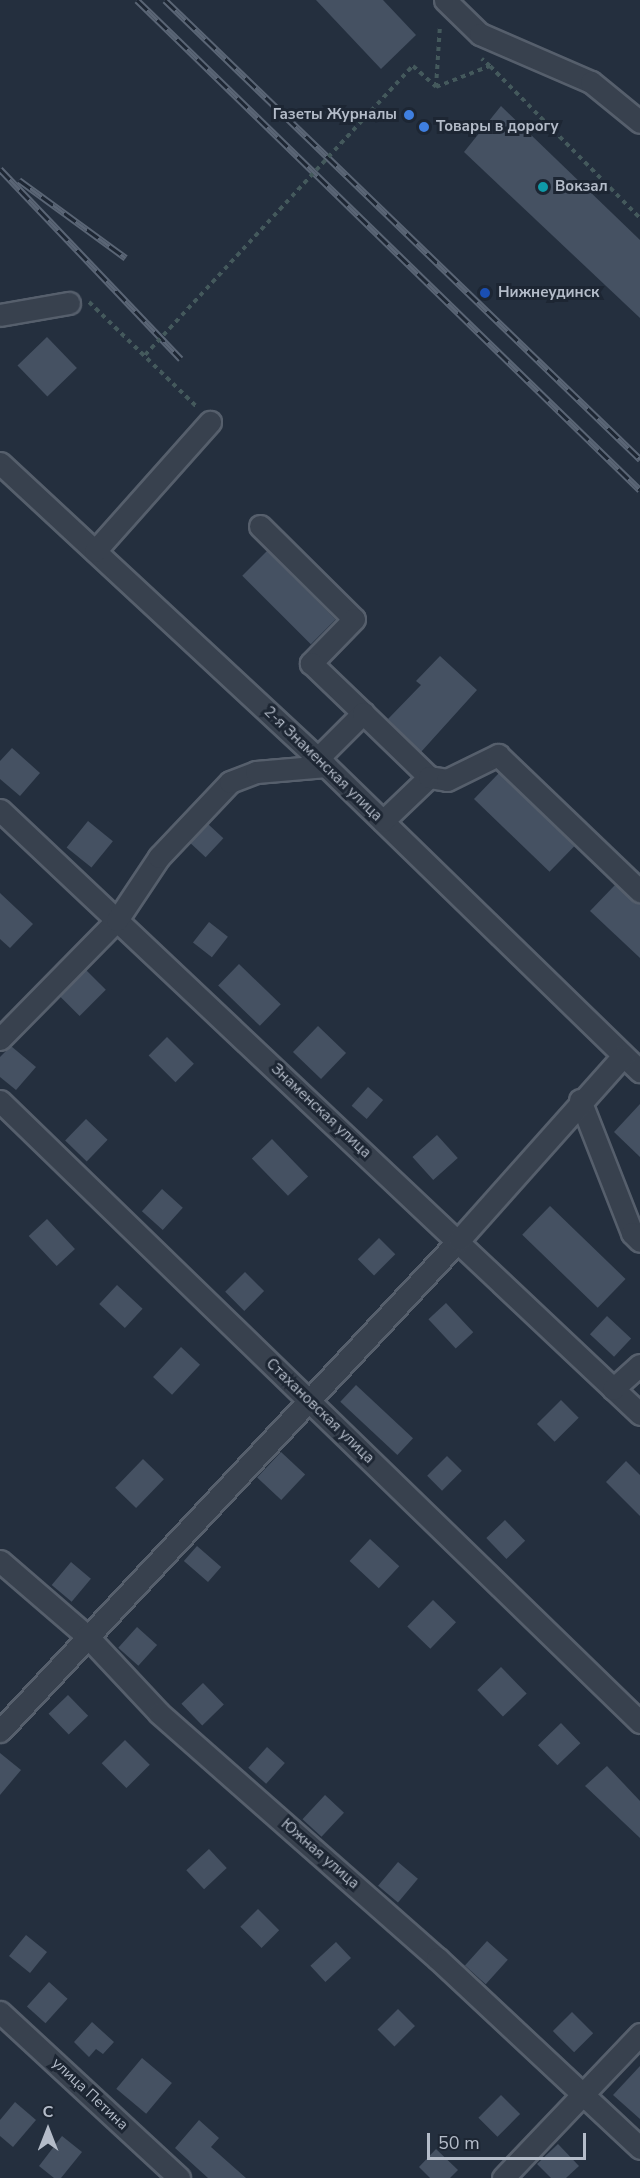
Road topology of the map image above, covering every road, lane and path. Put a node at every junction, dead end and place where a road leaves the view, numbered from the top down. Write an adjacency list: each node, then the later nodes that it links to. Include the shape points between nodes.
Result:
1 (445, 8): 2 (path); 5 (path); 6 (street, via 480,34 591,82)
2 (449, 29)
3 (473, 51): 4 (path)
4 (490, 66): 5 (path); 7 (path)
5 (436, 87): 11 (path, bridge, via 413,66)
6 (640, 122)
7 (640, 218)
8 (69, 303): 10 (street)
9 (95, 308): 11 (path)
10 (0, 315)
11 (145, 355): 12 (path)
12 (192, 401)
13 (210, 422): 16 (street)
14 (0, 463): 16 (street, 2-я Знаменская улица)
15 (260, 526): 17 (street, via 354,619 311,663)
16 (95, 551): 18 (street, 2-я Знаменская улица)
17 (363, 713): 18 (street); 19 (street)
18 (322, 762): 21 (street, 2-я Знаменская улица); 23 (street, via 256,772 230,782 159,857)
19 (429, 777): 21 (street); 22 (street, via 447,780 498,755)
20 (0, 810): 23 (street, Знаменская улица)
21 (383, 822): 25 (street, 2-я Знаменская улица)
22 (640, 891)
23 (117, 920): 24 (street); 29 (street, Знаменская улица)
24 (0, 1039)
25 (623, 1056): 26 (street, 2-я Знаменская улица); 27 (street)
26 (640, 1071)
27 (580, 1100): 29 (street); 30 (street, via 632,1233)
28 (0, 1101): 33 (street, Стахановская улица)
29 (459, 1240): 32 (street, Знаменская улица); 33 (street)
30 (640, 1241)
31 (640, 1365): 32 (street)
32 (613, 1389): 34 (street, Знаменская улица)
33 (308, 1398): 36 (street); 37 (street, Стахановская улица)
34 (640, 1414)
35 (0, 1562): 36 (street, Южная улица)
36 (87, 1636): 38 (street); 41 (street, Южная улица, via 159,1713 437,1958)
37 (640, 1722)
38 (0, 1731)
39 (0, 2012): 43 (street, улица Петина)
40 (640, 2034): 41 (street)
41 (583, 2094): 42 (street, Южная улица); 44 (street)
42 (640, 2148)
43 (178, 2178)
44 (503, 2178)

